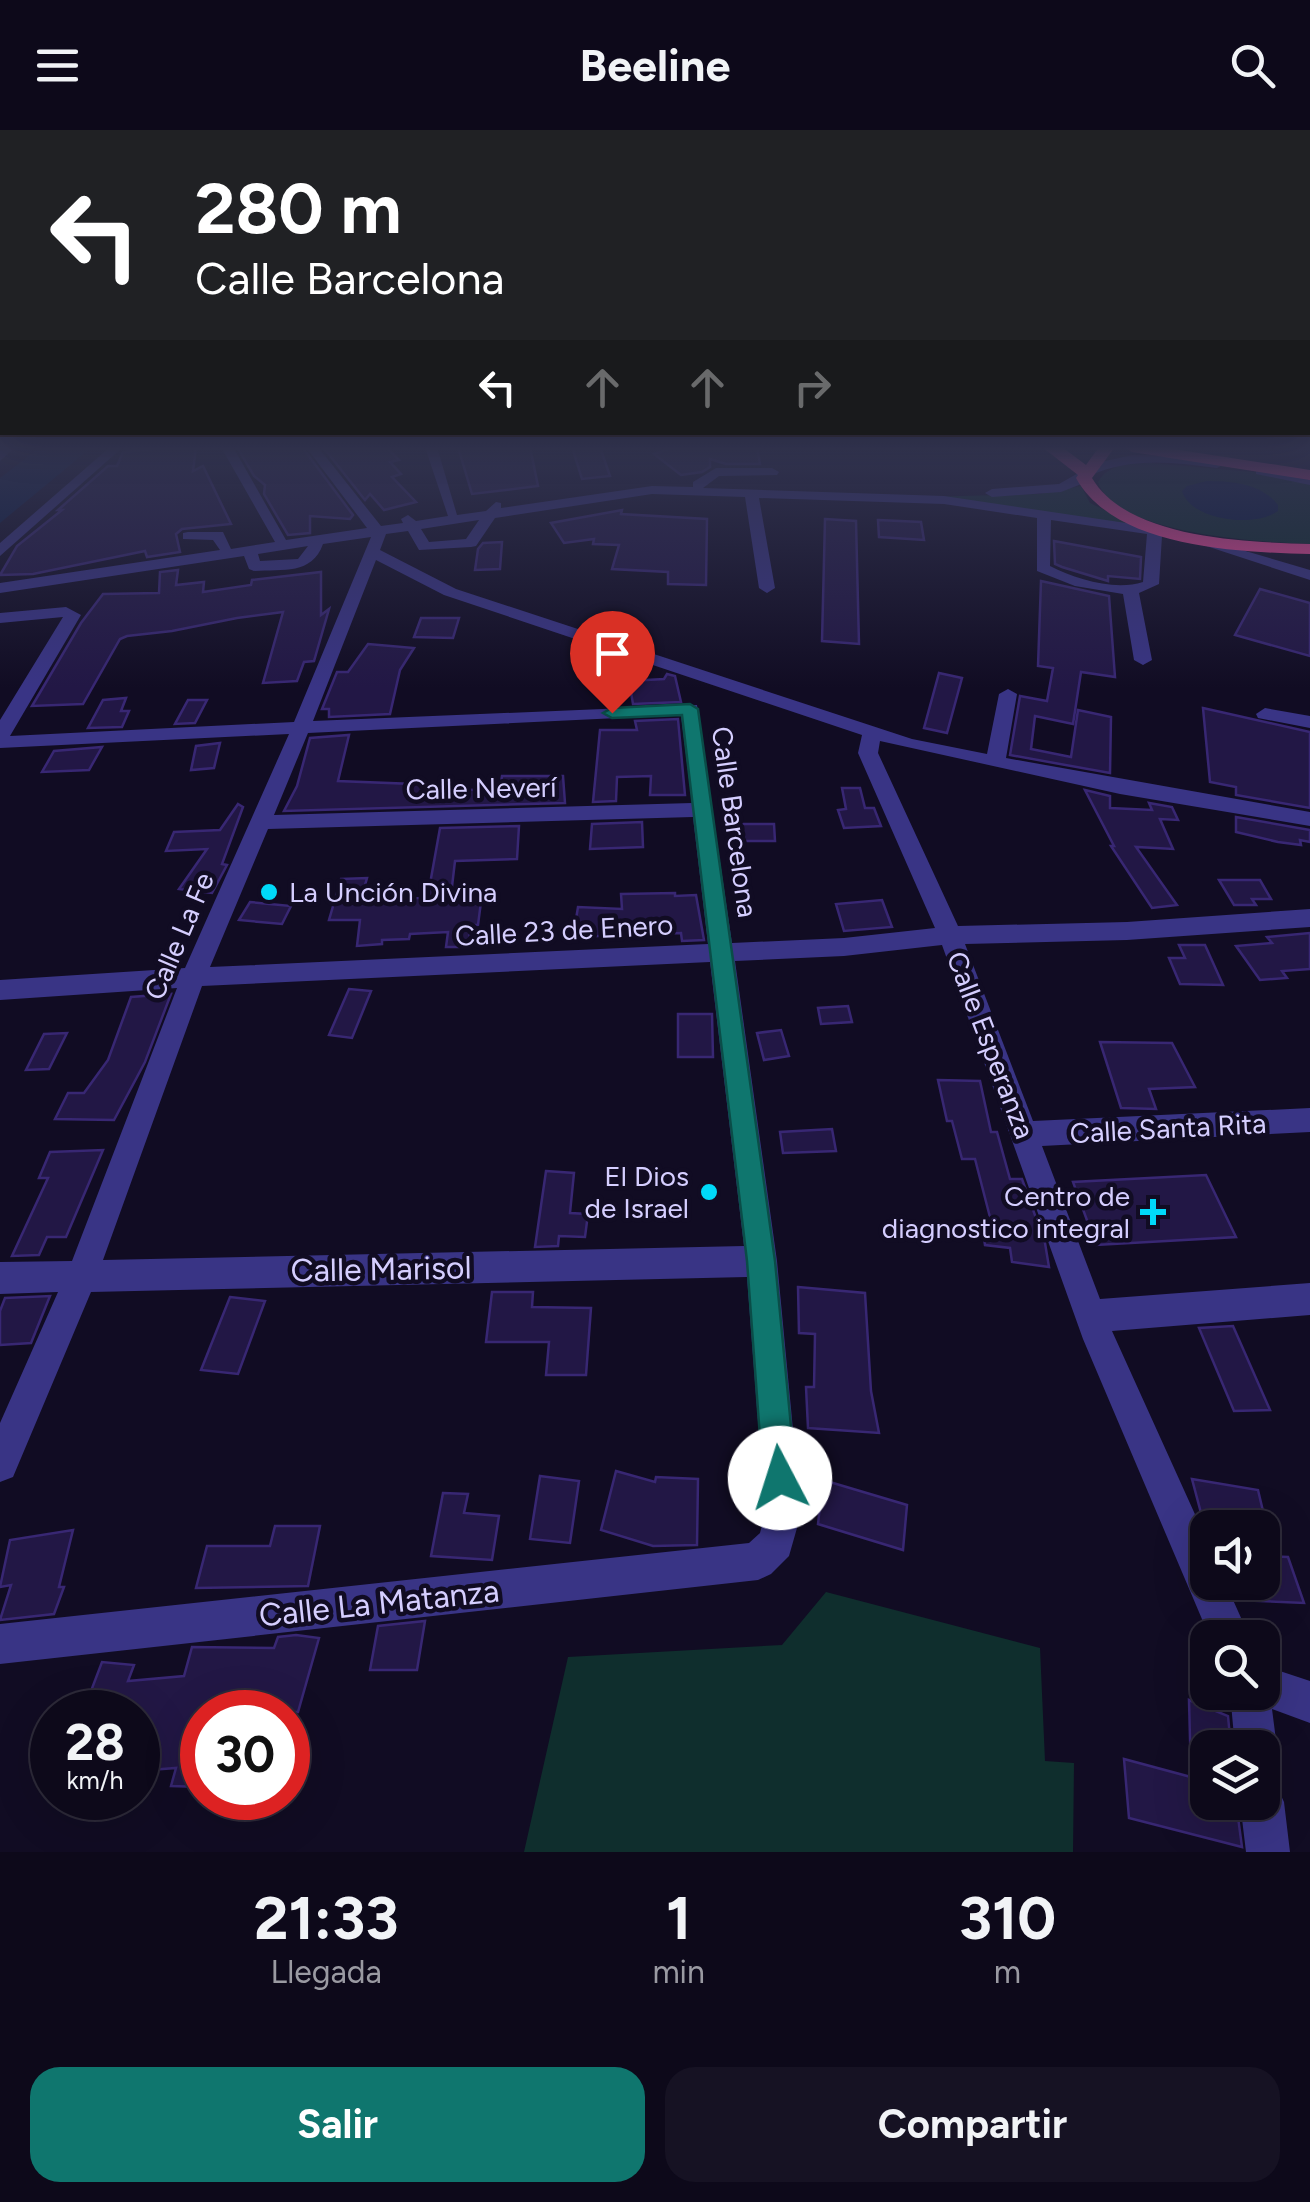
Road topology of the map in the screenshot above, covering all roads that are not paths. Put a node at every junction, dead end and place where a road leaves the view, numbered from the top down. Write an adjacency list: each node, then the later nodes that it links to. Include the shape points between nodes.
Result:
1 (27, 527): 18 (street)
2 (273, 527): 15 (street)
3 (368, 527): 13 (street)
4 (411, 527): 13 (street)
5 (413, 527): 6 (street, via 426,548 471,543)
6 (482, 527)
7 (758, 527): 23 (street)
8 (1044, 527): 24 (street, via 1042,568)
9 (1131, 527): 11 (street)
10 (1162, 527): 14 (highway)
11 (1155, 531): 14 (street); 24 (street, via 1151,584)
12 (188, 536): 16 (street, via 218,534)
13 (374, 536): 15 (street); 22 (street, via 316,541 312,557 302,562 254,566 250,551); 28 (street, via 450,592); 33 (street, Calle La Fe)
14 (1189, 537): 17 (highway); 19 (street)
15 (280, 539): 16 (street)
16 (224, 547): 21 (street)
17 (1310, 549)
18 (0, 551)
19 (1246, 554): 20 (street); 25 (street, via 1248,572)
20 (1310, 575)
21 (0, 580)
22 (0, 588)
23 (768, 588)
24 (1132, 592): 27 (street)
25 (1310, 592)
26 (0, 618): 35 (street, via 73,615)
27 (1143, 660)
28 (718, 682): 30 (street); 34 (street)
29 (1008, 694): 36 (street)
30 (690, 709): 33 (street, Calle Barcelona); 37 (street, Calle Barcelona)
31 (1266, 714): 32 (street)
32 (1310, 722)
33 (301, 728): 35 (street, Calle Barcelona); 39 (street, Calle La Fe)
34 (872, 732): 36 (street); 41 (street, Calle Esperanza, via 868,754)
35 (0, 739)
36 (995, 762): 38 (street)
37 (704, 810): 39 (street, Calle Neverí); 42 (street, Calle Barcelona)
38 (1310, 819)
39 (260, 822): 43 (street, Calle La Fe)
40 (1310, 918): 41 (street, Calle 23 de Enero)
41 (950, 935): 42 (street, Calle 23 de Enero); 46 (street, Calle Esperanza)
42 (722, 953): 43 (street, Calle 23 de Enero); 47 (street, Calle Barcelona)
43 (193, 976): 44 (street, Calle 23 de Enero); 48 (street, Calle La Fe)
44 (0, 990)
45 (1310, 1120): 46 (street, Calle Santa Rita)
46 (1026, 1134): 51 (street, Calle Esperanza)
47 (761, 1261): 48 (street, Calle Marisol); 53 (street, Calle Barcelona, via 783,1514 776,1543)
48 (82, 1276): 49 (street, Calle Marisol); 52 (street, Calle La Fe)
49 (0, 1278)
50 (1310, 1299): 51 (street)
51 (1091, 1316): 54 (street, Calle Esperanza)
52 (0, 1464)
53 (758, 1562): 55 (street, Calle La Matanza)
54 (1222, 1620)
55 (0, 1644)
56 (1280, 1691): 57 (street)
57 (1310, 1702)
58 (1264, 1820): 59 (street)
59 (1268, 1852)

